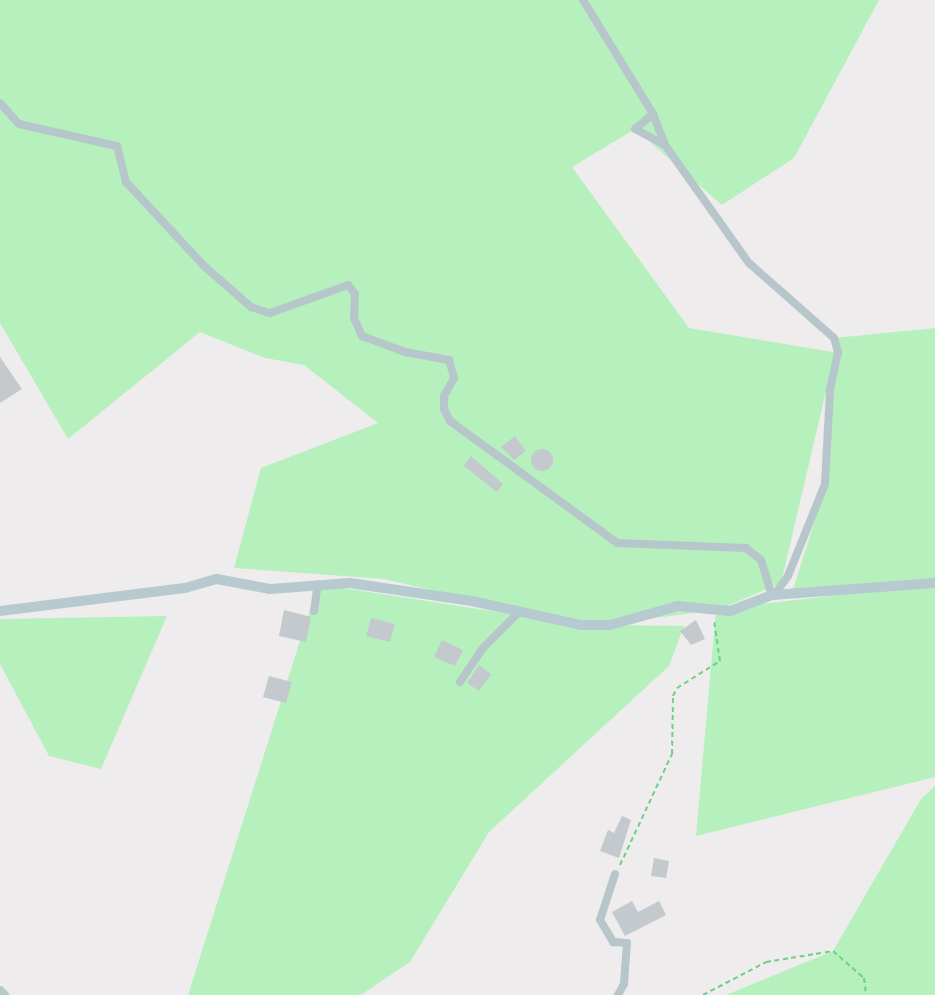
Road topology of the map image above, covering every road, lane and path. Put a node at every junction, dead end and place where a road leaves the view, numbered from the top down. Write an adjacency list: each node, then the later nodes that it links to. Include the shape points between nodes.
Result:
1 (583, 0): 3 (street)
2 (0, 103): 7 (street, via 19,124 117,146 126,182 203,265 251,307 270,313 348,285 355,294 354,318 362,336 405,352 449,360 454,378 444,396 444,409 450,421 617,543 746,548 761,560)
3 (653, 114): 4 (street); 4 (street, via 635,129)
4 (665, 145): 7 (street, via 749,264 834,338 838,352 830,391 825,484 788,576)
5 (935, 583): 7 (street)
6 (318, 584): 9 (street, via 270,589 216,579 172,590); 10 (street); 11 (street, via 350,583 430,594)
7 (773, 595): 8 (street, via 730,611)
8 (716, 610): 11 (street, via 678,606 639,619 581,625); 13 (path, via 713,625 720,662 677,688 673,696 671,754)
9 (0, 611)
10 (314, 611)
11 (518, 613): 12 (street, via 482,649)
12 (460, 682)
13 (615, 874): 16 (street, via 600,920 613,942 627,943 624,984)
14 (0, 991): 15 (street)
15 (4, 995)
16 (618, 995)
17 (703, 995): 18 (path, via 766,962 833,951 864,978)
18 (866, 995)

